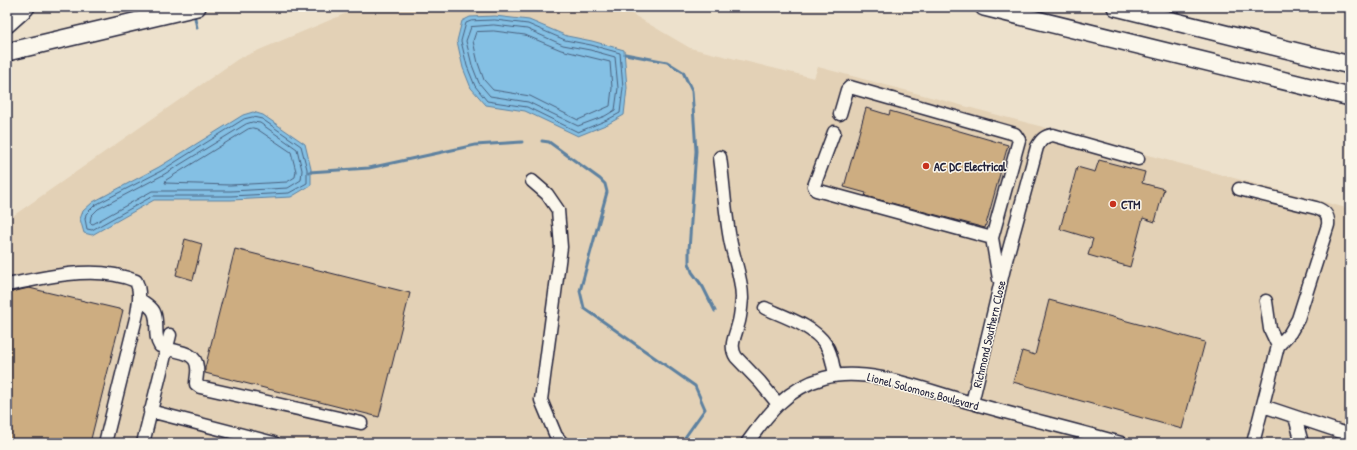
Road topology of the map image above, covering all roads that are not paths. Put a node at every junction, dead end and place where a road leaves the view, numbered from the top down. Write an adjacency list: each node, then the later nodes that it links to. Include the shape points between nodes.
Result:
1 (26, 7): 5 (highway)
2 (197, 7): 6 (highway)
3 (984, 7): 8 (highway)
4 (1116, 7): 7 (highway)
5 (7, 24)
6 (7, 52)
7 (1350, 65)
8 (1350, 97)
9 (840, 114): 15 (street, via 850,87 1015,134 1019,140)
10 (834, 132): 15 (street, via 814,186 816,190)
11 (720, 157): 26 (street, via 731,244 742,297 741,314 732,348 736,357)
12 (1138, 159): 17 (street, Richmond Southern Close, via 1053,135 1044,137 1037,147)
13 (532, 181): 36 (street, via 548,194 558,210 561,247 541,400 556,436)
14 (1239, 189): 22 (street, via 1316,208 1328,216 1328,225 1298,319)
15 (992, 238): 17 (street)
16 (7, 285): 18 (street, via 68,274 109,274 136,281)
17 (1000, 287): 25 (street, Richmond Southern Close)
18 (139, 299): 23 (street, via 153,310 157,342); 33 (street)
19 (1266, 301): 22 (street, via 1270,329)
20 (765, 308): 24 (street, via 796,322 822,340 830,353)
21 (170, 335): 23 (street)
22 (1278, 346): 27 (street)
23 (166, 349): 28 (street); 30 (street, via 192,356 198,368 196,384 200,387)
24 (835, 375): 25 (street, Lionel Solomons Boulevard, via 869,375); 26 (street, Lionel Solomons Boulevard, via 799,388)
25 (972, 403): 32 (street, Lionel Solomons Boulevard)
26 (778, 404): 37 (street, Lionel Solomons Boulevard)
27 (1263, 406): 29 (street); 39 (street)
28 (150, 412): 34 (street); 35 (street)
29 (1295, 417): 31 (street); 40 (street)
30 (361, 423)
31 (1350, 436)
32 (1095, 439): 38 (street, Lionel Solomons Boulevard)
33 (105, 443)
34 (143, 443)
35 (274, 443)
36 (562, 443)
37 (747, 443)
38 (1121, 443)
39 (1253, 443)
40 (1302, 443)

